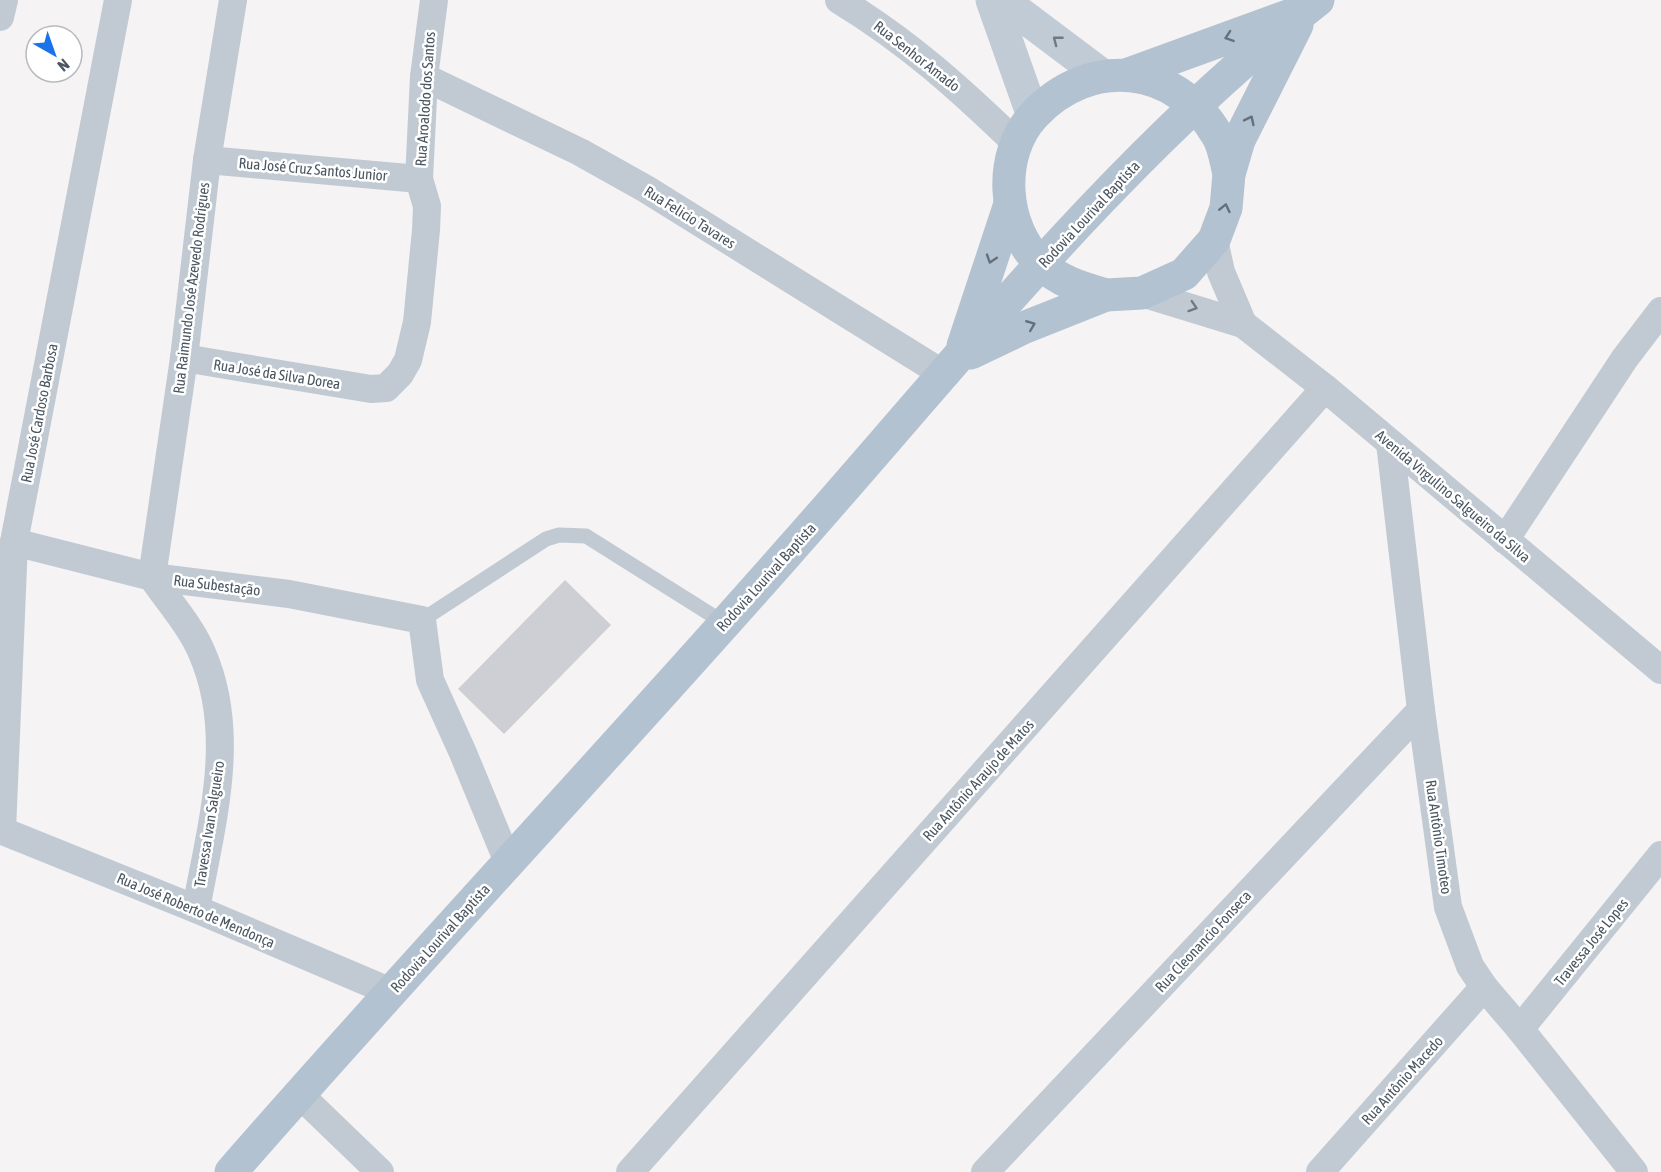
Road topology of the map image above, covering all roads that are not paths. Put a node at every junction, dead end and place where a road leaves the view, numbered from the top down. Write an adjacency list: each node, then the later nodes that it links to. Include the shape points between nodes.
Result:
1 (4, 0): 9 (street)
2 (118, 0): 31 (street, Rua José Cardoso Barbosa)
3 (232, 0): 15 (street, Rua Raimundo José Azevedo Rodrigues)
4 (434, 0): 11 (street, Rua Aroalodo dos Santos)
5 (839, 0): 14 (street, Rua Senhor Amado, via 944,74)
6 (992, 0): 13 (street)
7 (1002, 0): 10 (street, one-way to 7)
8 (1311, 5): 10 (main road, one-way to 10); 12 (main road, Rodovia Lourival Baptista); 16 (main road, one-way to 8, via 1239,140)
9 (0, 17)
10 (1115, 75): 12 (main road, via 1152,79); 13 (main road, via 1064,89)
11 (424, 77): 17 (street, Rua Aroalodo dos Santos); 26 (street, Rua Felicio Tavares, via 580,152)
12 (1196, 105): 16 (main road, via 1219,137); 20 (main road, Rodovia Lourival Baptista)
13 (1033, 116): 14 (main road)
14 (1017, 144): 18 (main road, via 1009,173)
15 (207, 160): 17 (street, Rua José Cruz Santos Junior); 25 (street, Rua Raimundo José Azevedo Rodrigues)
16 (1229, 174): 19 (main road, one-way to 16, via 1226,208)
17 (419, 179): 28 (street, Rua Aroalodo dos Santos, via 427,206 417,322 408,360 400,374 386,388)
18 (1010, 204): 20 (main road, via 1022,237); 26 (main road, one-way to 26)
19 (1214, 240): 21 (main road, via 1184,274); 24 (street, Avenida Virgulino Salgueiro da Silva, via 1221,273)
20 (1042, 264): 22 (main road, via 1071,285); 26 (main road, Rodovia Lourival Baptista)
21 (1142, 293): 22 (main road); 24 (street, Avenida Virgulino Salgueiro da Silva, one-way to 24)
22 (1106, 295): 26 (main road, one-way to 22, via 1023,328)
23 (1661, 311): 30 (street, via 1624,358)
24 (1243, 324): 27 (street, Avenida Virgulino Salgueiro da Silva)
25 (184, 358): 28 (street, Rua José da Silva Dorea); 32 (street, Rua Raimundo José Azevedo Rodrigues)
26 (952, 367): 34 (main road, Rodovia Lourival Baptista)
27 (1325, 388): 29 (street, Avenida Virgulino Salgueiro da Silva); 47 (street, Rua Antônio Araujo de Matos)
28 (371, 390)
29 (1390, 443): 30 (street, Avenida Virgulino Salgueiro da Silva); 36 (street, Rua Antônio Timoteo)
30 (1505, 540): 35 (street, Avenida Virgulino Salgueiro da Silva)
31 (14, 542): 32 (street, Rua Subestação); 37 (street, Rua José Cardoso Barbosa)
32 (152, 577): 33 (street, Rua Subestação, via 289,594); 40 (street, Travessa Ivan Salgueiro, via 201,650 214,681 220,726 220,776)
33 (423, 620): 34 (lane, via 546,539 571,534 586,536); 39 (street, via 430,680)
34 (726, 624): 39 (main road, Rodovia Lourival Baptista)
35 (1661, 670)
36 (1421, 710): 41 (street, Rua Antônio Timoteo, via 1448,907 1470,966); 48 (street, Rua Cleonancio Fonseca)
37 (1, 831): 40 (street, Rua José Roberto de Mendonça)
38 (1661, 855): 43 (street, Travessa José Lopes)
39 (508, 862): 42 (main road, Rodovia Lourival Baptista)
40 (196, 909): 42 (street, Rua José Roberto de Mendonça)
41 (1484, 987): 43 (street, Rua Antônio Timoteo); 49 (street, Rua Antônio Macedo)
42 (391, 992): 44 (main road, Rodovia Lourival Baptista)
43 (1520, 1029): 50 (street, Rua Antônio Timoteo)
44 (299, 1094): 45 (main road, Rodovia Lourival Baptista); 46 (street)
45 (231, 1172)
46 (380, 1172)
47 (630, 1172)
48 (985, 1172)
49 (1320, 1172)
50 (1634, 1172)

